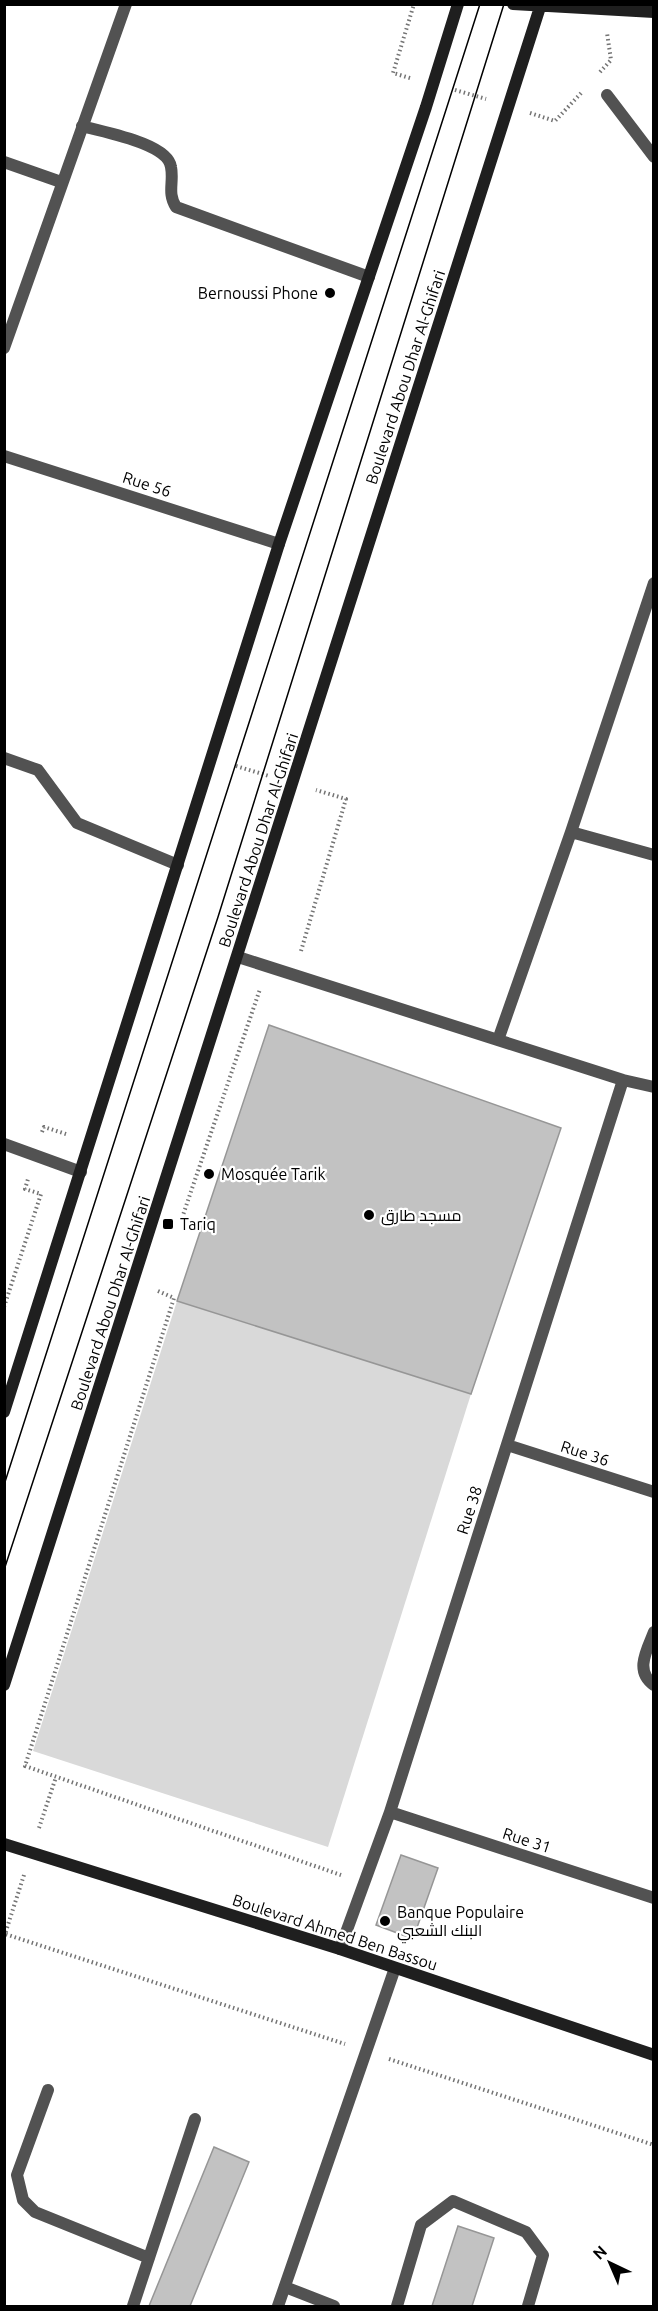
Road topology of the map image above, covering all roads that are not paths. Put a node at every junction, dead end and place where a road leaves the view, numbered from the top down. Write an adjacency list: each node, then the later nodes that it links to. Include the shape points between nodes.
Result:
1 (126, 4): 7 (street)
2 (458, 4): 11 (street)
3 (513, 4): 4 (street)
4 (540, 6): 5 (street); 20 (street, Boulevard Abou Dhar Al-Ghifari)
5 (654, 12)
6 (608, 95): 8 (street)
7 (82, 126): 10 (street); 11 (street, via 153,146 168,158 172,170 169,191 176,207)
8 (654, 157)
9 (4, 162): 10 (street)
10 (62, 183): 12 (street)
11 (369, 277): 14 (street)
12 (4, 348)
13 (4, 456): 14 (street, Rue 56)
14 (279, 544): 19 (street)
15 (654, 583): 17 (street)
16 (4, 758): 19 (street, via 38,770 77,823)
17 (571, 832): 18 (street); 21 (street)
18 (654, 855)
19 (178, 865): 25 (street)
20 (238, 957): 21 (street); 30 (street, Boulevard Abou Dhar Al-Ghifari)
21 (498, 1040): 22 (street)
22 (623, 1080): 23 (street); 27 (street, Rue 38)
23 (654, 1087)
24 (4, 1144): 25 (street)
25 (81, 1172): 26 (street)
26 (4, 1412)
27 (507, 1445): 28 (street, Rue 36); 32 (street, Rue 38)
28 (654, 1492)
29 (654, 1632): 31 (street, via 642,1665 646,1680)
30 (4, 1685)
31 (654, 1685)
32 (390, 1812): 34 (street, Rue 31); 35 (street, Rue 38)
33 (4, 1845): 35 (street, Boulevard Ahmed Ben Bassou)
34 (654, 1898)
35 (340, 1949): 36 (street, Boulevard Ahmed Ben Bassou)
36 (395, 1968): 37 (street, Boulevard Ahmed Ben Bassou); 41 (street)
37 (654, 2055)
38 (48, 2090): 40 (street, via 16,2175 22,2200 35,2212)
39 (195, 2119): 40 (street)
40 (149, 2258): 42 (street)
41 (285, 2287): 43 (street); 44 (street)
42 (133, 2307)
43 (278, 2307)
44 (334, 2307)
45 (397, 2307): 46 (street, via 421,2225 453,2202 526,2232 543,2255)
46 (528, 2307)

